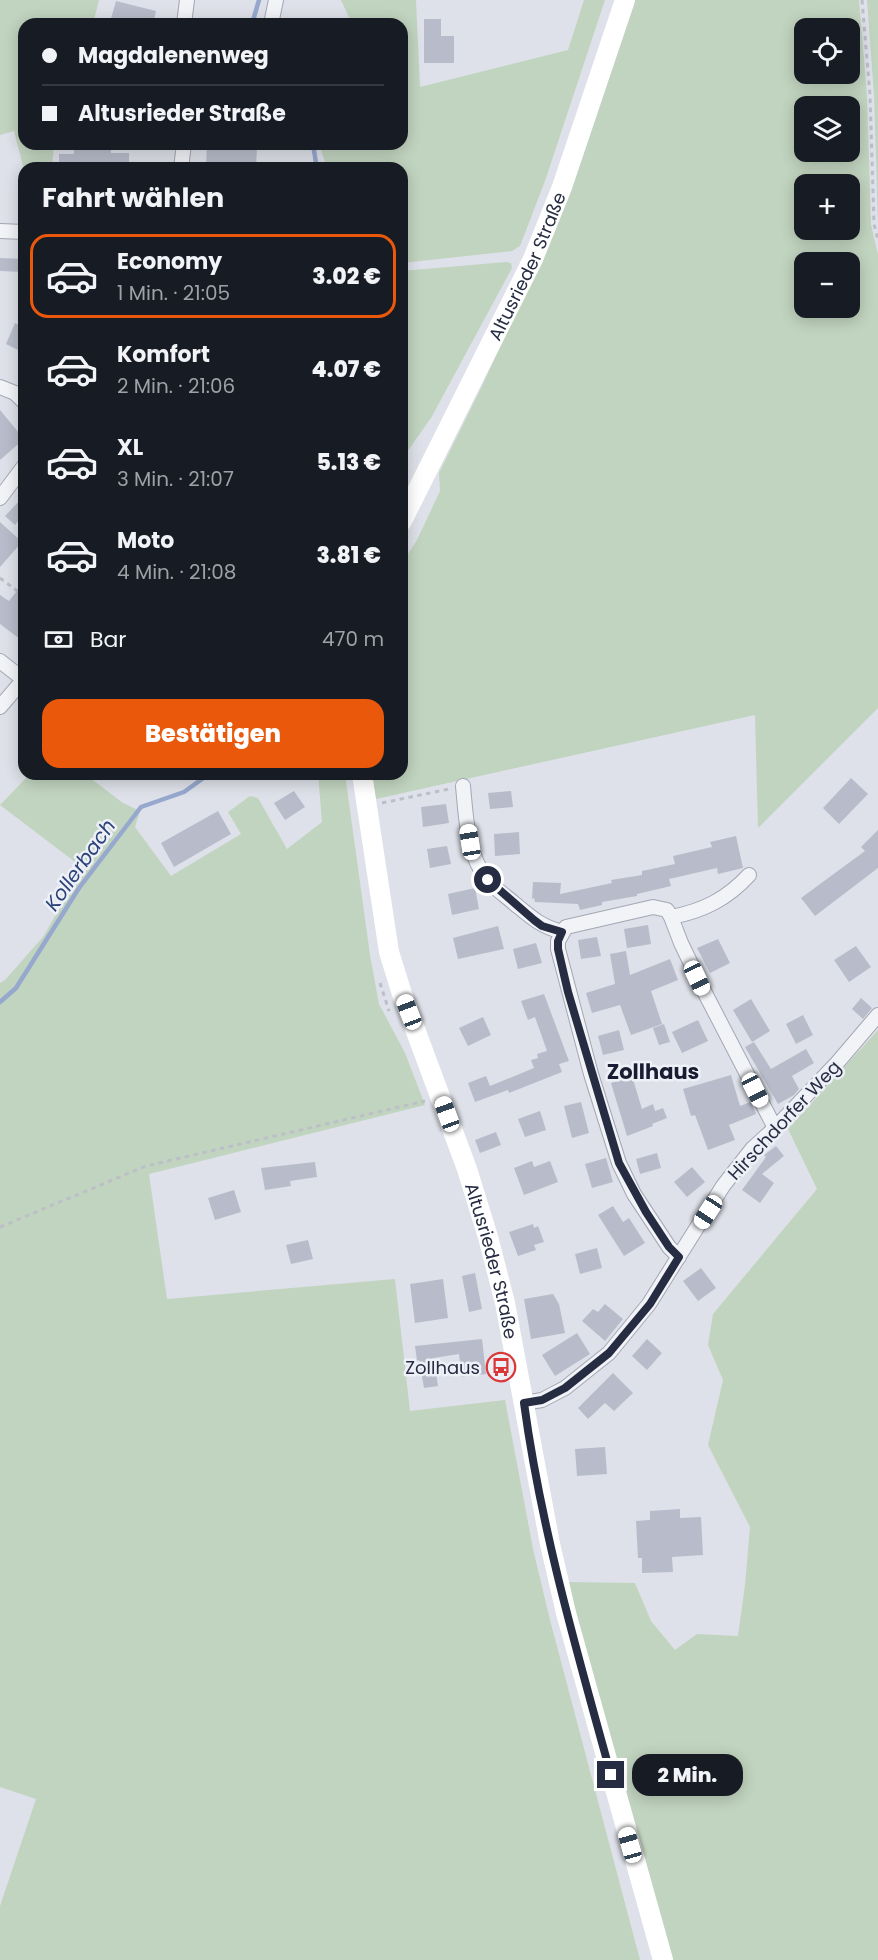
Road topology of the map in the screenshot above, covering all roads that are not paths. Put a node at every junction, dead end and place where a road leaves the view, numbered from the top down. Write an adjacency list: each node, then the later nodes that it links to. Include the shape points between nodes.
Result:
1 (187, 0): 4 (street)
2 (276, 0): 5 (street)
3 (625, 0): 12 (main road, Altusrieder Straße, via 562,187 533,259)
4 (185, 18)
5 (272, 18)
6 (0, 231): 7 (street)
7 (18, 232)
8 (0, 387): 9 (street)
9 (18, 396)
10 (18, 474): 11 (street)
11 (0, 498)
12 (408, 509)
13 (0, 661): 14 (street)
14 (18, 674)
15 (18, 686): 16 (street)
16 (0, 707)
17 (363, 780): 25 (main road, Altusrieder Straße, via 389,952 488,1237)
18 (462, 786): 21 (street, via 470,842 480,869 534,920)
19 (749, 875): 20 (street, via 721,900)
20 (671, 916): 21 (street, via 667,910 653,907 574,924); 23 (street, via 705,995)
21 (562, 932): 24 (street, via 558,949 568,992 619,1163 646,1212)
22 (878, 1016): 23 (street, Hirschdorfer Weg)
23 (775, 1128): 24 (street, Hirschdorfer Weg, via 730,1177)
24 (679, 1257): 25 (street, Hirschdorfer Weg, via 650,1304 609,1353 565,1388 542,1400)
25 (524, 1403): 26 (main road, Altusrieder Straße, via 566,1613)
26 (663, 1960)

